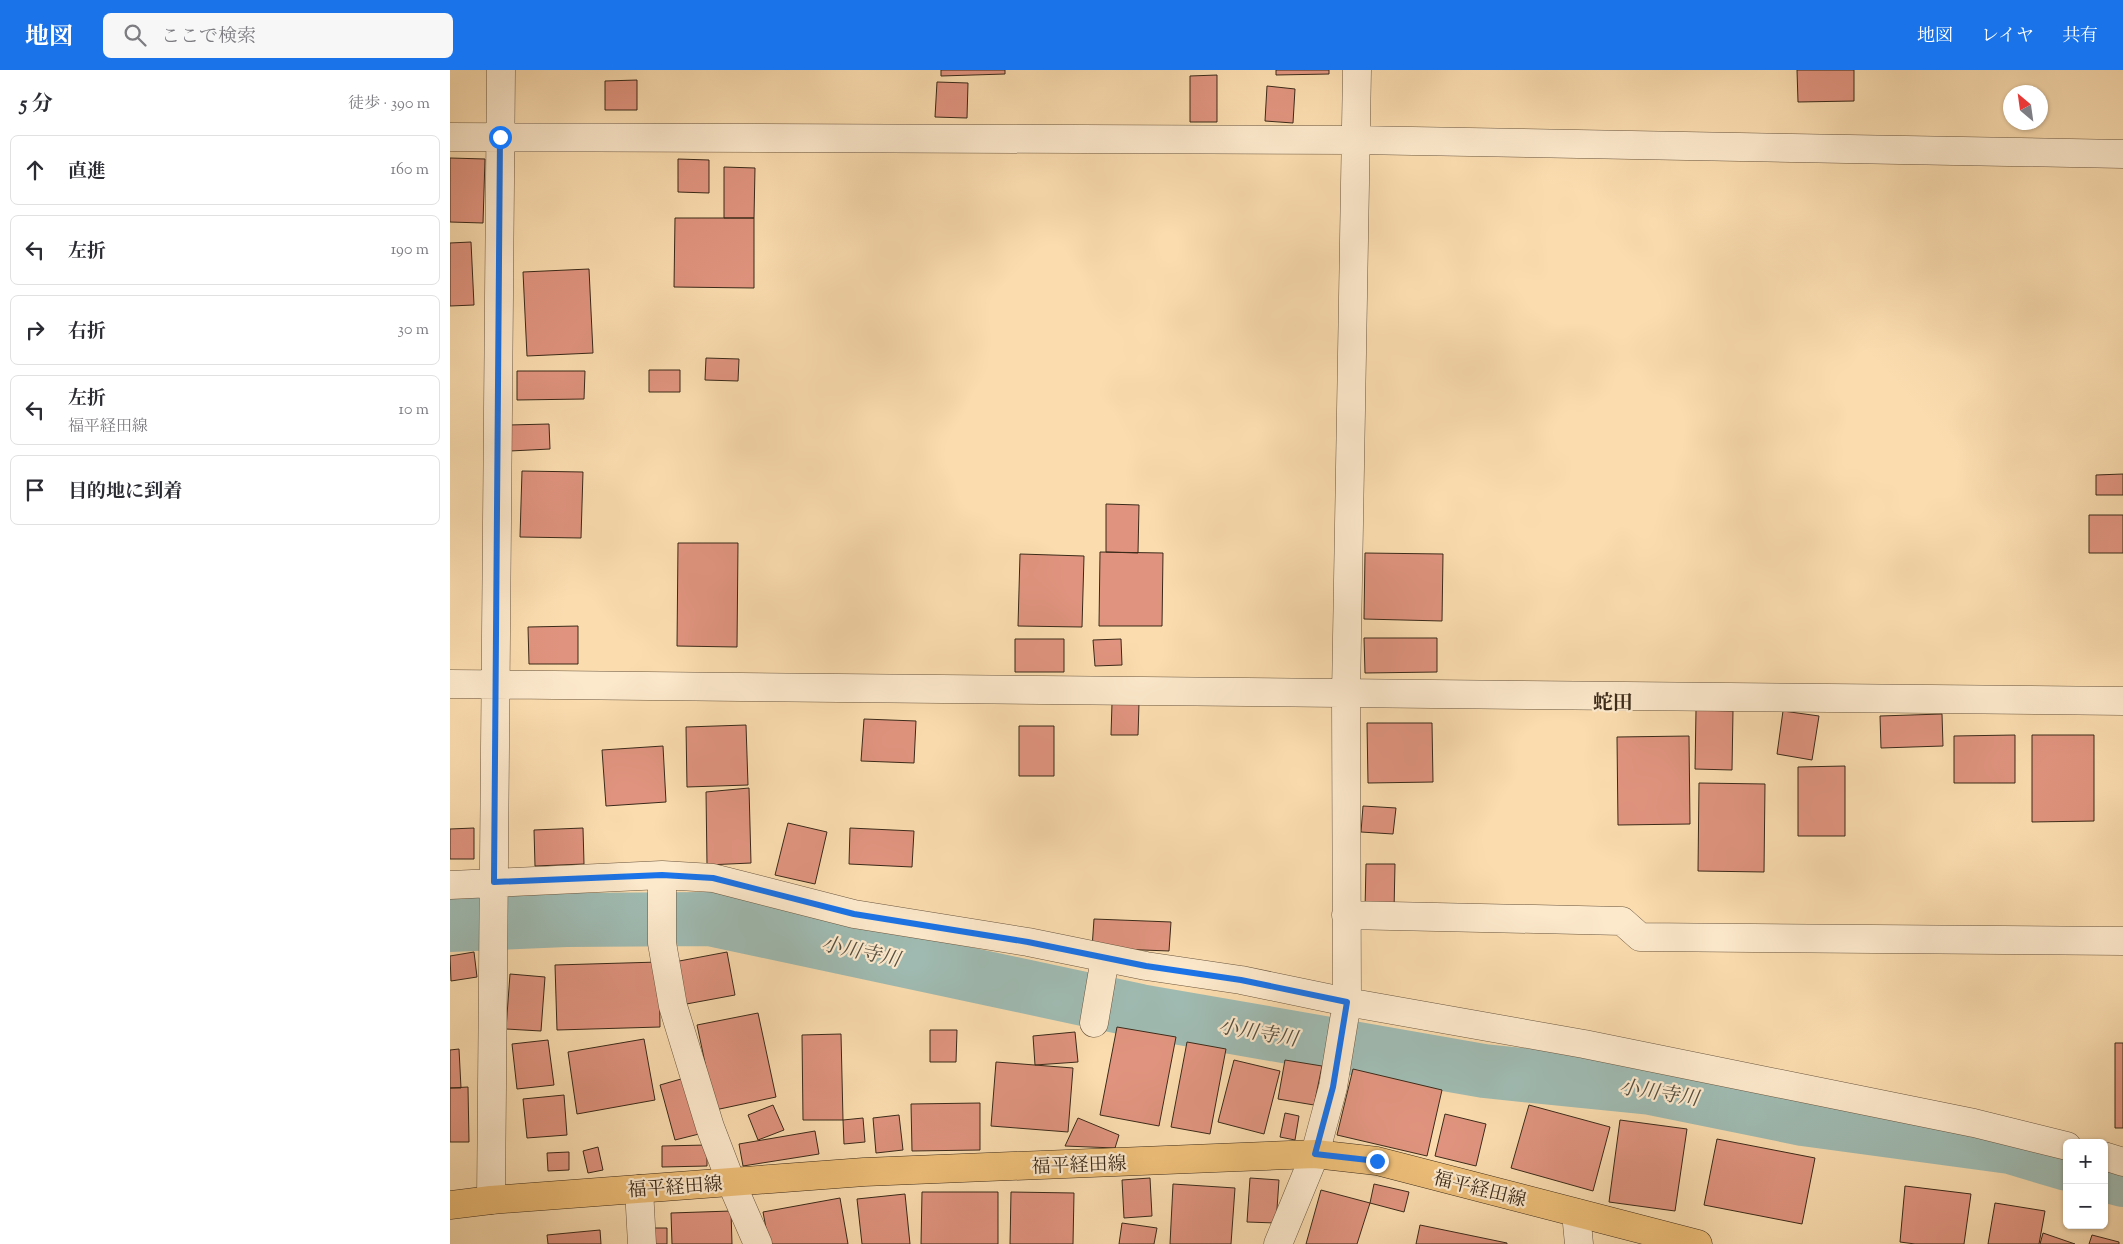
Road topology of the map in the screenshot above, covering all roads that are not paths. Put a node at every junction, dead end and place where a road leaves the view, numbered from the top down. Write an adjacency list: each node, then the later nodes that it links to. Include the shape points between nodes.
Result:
1 (501, 70): 4 (street)
2 (1357, 70): 5 (street)
3 (450, 136): 4 (street)
4 (500, 137): 5 (street); 8 (street)
5 (1356, 140): 6 (street); 9 (street)
6 (2123, 154)
7 (450, 684): 8 (street)
8 (495, 684): 9 (street); 13 (street)
9 (1346, 694): 10 (street); 14 (street)
10 (2123, 701)
11 (662, 875): 13 (street); 16 (street, via 713,878 854,914); 23 (street, via 662,943 673,1006)
12 (450, 885): 13 (street)
13 (494, 893): 25 (street)
14 (1346, 915): 15 (street, via 1622,921 1640,938); 17 (street)
15 (2123, 941)
16 (1105, 958): 17 (street, via 1241,980); 18 (street)
17 (1347, 1002): 19 (street, via 1584,1044 1974,1123); 20 (street, via 1333,1087)
18 (1094, 1023)
19 (2063, 1145)
20 (1315, 1154): 23 (main road, 福平経田線, via 864,1172); 27 (main road, 福平経田線, via 1377,1161); 30 (street)
21 (2108, 1157): 22 (street)
22 (2123, 1162)
23 (731, 1182): 24 (main road, 福平経田線); 29 (street)
24 (639, 1189): 25 (main road, 福平経田線); 28 (street)
25 (491, 1200): 26 (main road, 福平経田線)
26 (450, 1204)
27 (1576, 1212): 31 (street); 32 (main road, 福平経田線)
28 (642, 1244)
29 (758, 1244)
30 (1278, 1244)
31 (1579, 1244)
32 (1698, 1244)

